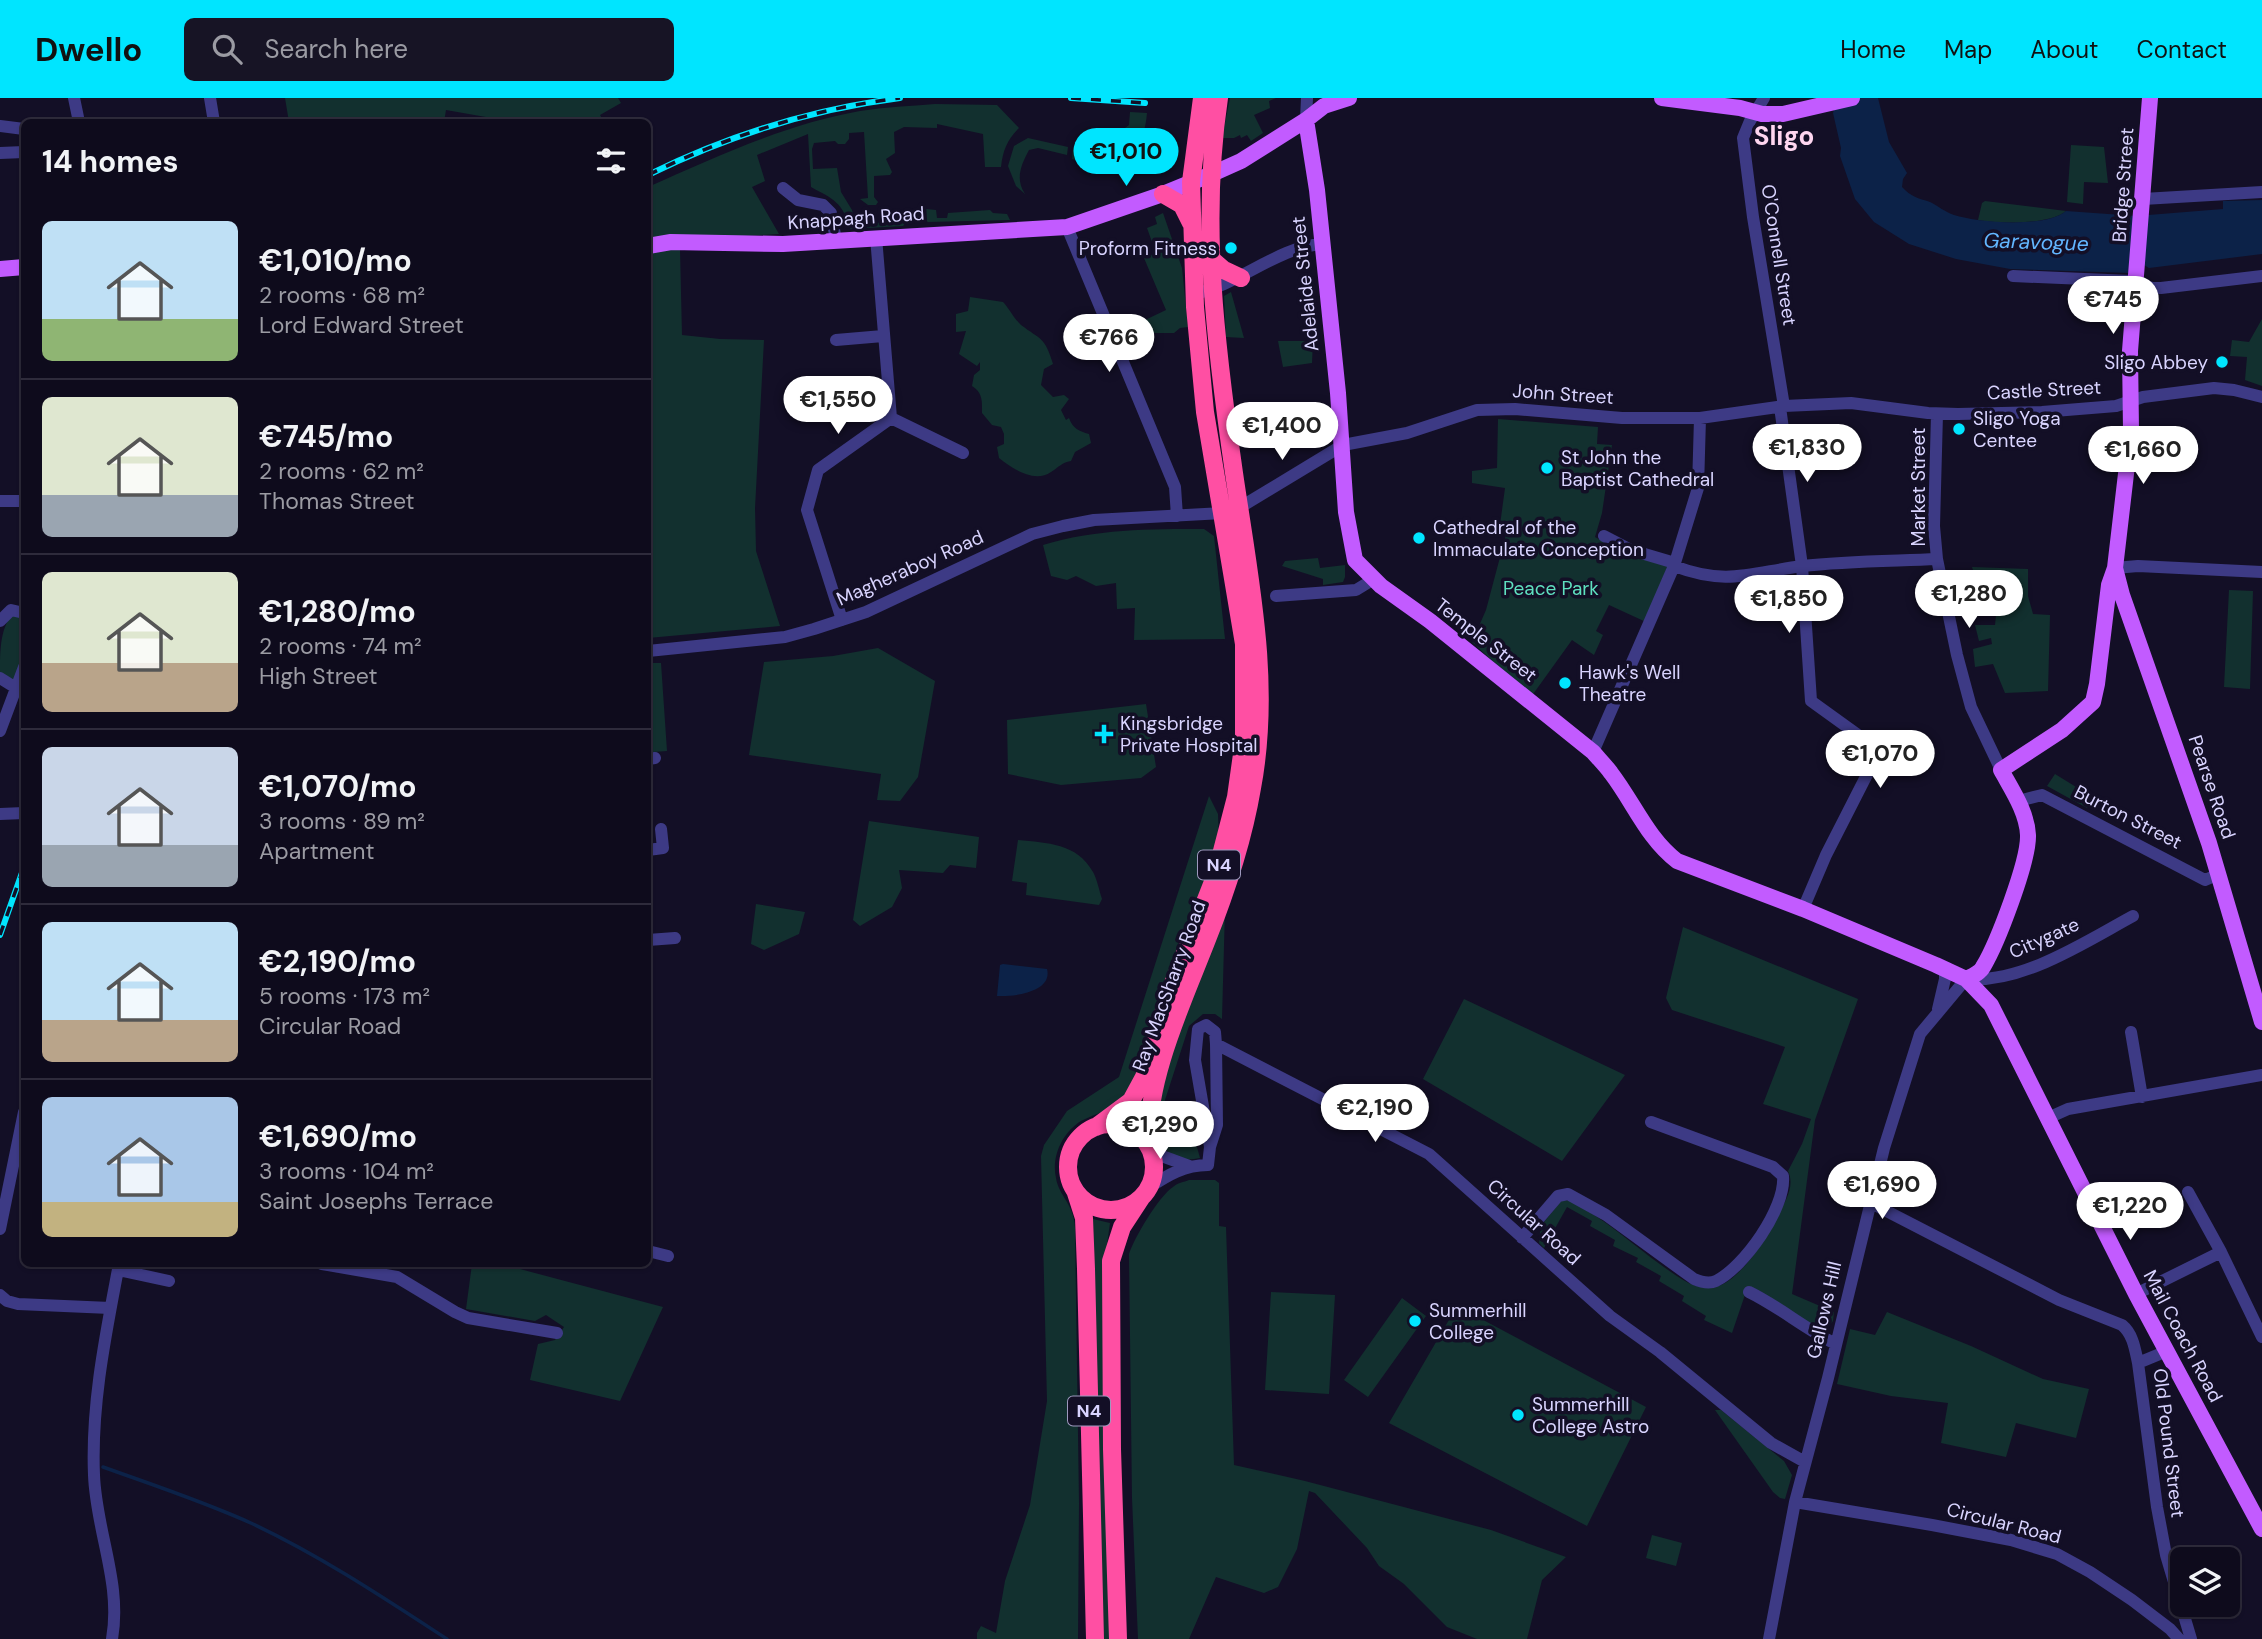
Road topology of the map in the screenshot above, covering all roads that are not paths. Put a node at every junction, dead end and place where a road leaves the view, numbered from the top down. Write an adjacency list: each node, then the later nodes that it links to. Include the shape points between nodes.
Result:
1 (74, 98): 12 (street)
2 (210, 98): 13 (street)
3 (1202, 98): 20 (highway, N4)
4 (1219, 98): 19 (highway, N4)
5 (1307, 98): 14 (street)
6 (1349, 98): 14 (main road, Knappagh Road, via 1324,106)
7 (1662, 98): 10 (main road)
8 (1853, 98): 11 (main road, via 1785,114)
9 (2150, 98): 24 (main road, Bridge Street)
10 (1686, 99): 11 (main road)
11 (1760, 105): 43 (street, O'Connell Street, via 1744,138)
12 (75, 119)
13 (214, 119)
14 (1306, 120): 19 (main road, Knappagh Road); 29 (main road, Adelaide Street)
15 (0, 126): 16 (street)
16 (21, 129)
17 (21, 152): 18 (street)
18 (0, 153)
19 (1212, 174): 20 (main road, Knappagh Road); 31 (highway, N4)
20 (1191, 182): 23 (main road, Knappagh Road); 25 (highway, N4)
21 (783, 188): 28 (street, via 798,200 823,205 831,213)
22 (2262, 192): 24 (street)
23 (1163, 194): 25 (highway, via 1182,205); 26 (main road, Knappagh Road)
24 (2143, 206): 37 (main road, Bridge Street)
25 (1191, 223): 38 (highway, N4)
26 (1067, 227): 27 (main road, Knappagh Road); 52 (street, via 1175,487)
27 (876, 237): 28 (main road, Knappagh Road); 39 (street)
28 (836, 240): 30 (main road, Knappagh Road)
29 (1322, 244): 36 (street, via 1293,251); 47 (main road, Adelaide Street)
30 (651, 245)
31 (1210, 258): 36 (highway); 38 (highway, N4)
32 (21, 267): 33 (main road)
33 (0, 269)
34 (2013, 276): 37 (street)
35 (2262, 276): 37 (street, via 2161,288)
36 (1241, 278): 38 (street)
37 (2136, 279): 42 (main road, Bridge Street, via 2130,351)
38 (1202, 293): 51 (highway, N4, via 1205,412)
39 (883, 336): 40 (street); 45 (street)
40 (836, 340)
41 (2262, 397): 42 (street, Castle Street, via 2214,388)
42 (2132, 402): 44 (street, Castle Street, via 2042,412); 57 (main road, Bridge Street)
43 (1782, 407): 44 (street, John Street, via 1851,403); 46 (street, John Street); 56 (street, O'Connell Street)
44 (1937, 414): 54 (street, Market Street)
45 (891, 418): 48 (street); 62 (street, via 818,470 807,510)
46 (1700, 418): 47 (street, John Street, via 1488,409 1462,413 1407,433); 55 (street, via 1698,488)
47 (1343, 445): 51 (street); 59 (main road, Temple Street, via 1352,551 1359,566)
48 (963, 453)
49 (0, 501): 50 (street)
50 (21, 501)
51 (1231, 510): 52 (street, Magheraboy Road); 94 (highway, Ray MacSharry Road / N4, via 1246,694 1236,797 1216,874 1169,994 1144,1077 1131,1101); 96 (highway, Ray MacSharry Road / N4, via 1257,626 1253,786 1228,885 1177,1016 1153,1093 1147,1123)
52 (1181, 516): 62 (street, Magheraboy Road, via 1094,520 1032,534)
53 (1604, 537): 55 (street)
54 (1937, 559): 56 (street); 72 (street, Market Street, via 1971,707)
55 (1675, 565): 56 (street, via 1718,578); 71 (street)
56 (1802, 566): 79 (street, O'Connell Street, via 1811,701 1872,745 1877,755)
57 (2115, 568): 58 (street); 64 (main road, Bridge Street); 65 (main road, Pearse Road)
58 (2262, 572)
59 (1374, 579): 60 (street, via 1356,590); 71 (main road, Temple Street)
60 (1276, 596)
61 (21, 612): 63 (street, via 11,610)
62 (842, 620): 66 (street, Magheraboy Road, via 785,636)
63 (0, 621)
64 (2104, 622): 65 (main road); 72 (main road, Bridge Street, via 2093,702 2062,730)
65 (2132, 624): 78 (main road, Pearse Road)
66 (651, 651)
67 (21, 675): 69 (street)
68 (0, 678): 69 (street)
69 (16, 688): 70 (street)
70 (0, 731)
71 (1593, 752): 79 (main road, Temple Street, via 1652,836 1677,861)
72 (2001, 770): 73 (main road)
73 (2018, 801): 78 (street, Burton Street, via 2042,795 2205,880); 84 (main road, via 2028,836 2024,858 1982,971)
74 (21, 813): 75 (street)
75 (0, 814)
76 (662, 829): 77 (street, via 663,848)
77 (651, 849)
78 (2219, 874): 86 (main road, Pearse Road)
79 (1802, 909): 83 (main road, Temple Street)
80 (2133, 916): 84 (street, Citygate, via 2023,971 1986,981)
81 (675, 937): 82 (street)
82 (651, 940)
83 (1945, 970): 84 (main road, Temple Street); 85 (street)
84 (1966, 979): 85 (street, Gallows Hill); 91 (main road, Mail Coach Road, via 1991,1005)
85 (1938, 1010): 101 (street, Gallows Hill, via 1914,1050)
86 (2262, 1022)
87 (2132, 1032): 90 (street)
88 (1216, 1044): 95 (street, via 1217,1125); 95 (street, Circular Road, via 1213,1028 1198,1029 1195,1060); 103 (street, Circular Road, via 1429,1154)
89 (2262, 1075): 90 (street)
90 (2142, 1097): 91 (street, via 2068,1109)
91 (2048, 1118): 111 (main road, Mail Coach Road)
92 (1651, 1122): 103 (street, via 1773,1167 1783,1176 1784,1189 1745,1257 1716,1281 1694,1279 1606,1215 1568,1194 1559,1196)
93 (21, 1127): 102 (street)
94 (1096, 1127): 96 (highway, via 1120,1125 1132,1130); 98 (highway, N4, via 1076,1142 1070,1154 1068,1166)
95 (1210, 1147): 97 (street, via 1208,1166)
96 (1150, 1149): 97 (street); 100 (highway, N4, via 1153,1176)
97 (1189, 1166): 100 (street)
98 (1075, 1190): 100 (highway, via 1083,1200 1106,1210 1130,1205); 123 (highway, N4, via 1084,1218)
99 (2188, 1192): 105 (street)
100 (1144, 1193): 122 (highway, N4, via 1122,1227 1111,1261)
101 (1869, 1202): 116 (street, Gallows Hill); 118 (street, via 2059,1300 2122,1325 2134,1343)
102 (0, 1229)
103 (1522, 1238): 119 (street, Circular Road, via 1610,1317 1771,1443)
104 (651, 1252): 106 (street)
105 (2221, 1252): 111 (street); 115 (street)
106 (668, 1256)
107 (118, 1267): 109 (street); 113 (street)
108 (345, 1267): 114 (street, via 397,1276 468,1318)
109 (169, 1281)
110 (1749, 1293): 116 (street)
111 (2136, 1294): 117 (main road, Mail Coach Road)
112 (0, 1295): 113 (street, via 18,1304)
113 (110, 1308): 124 (street, via 97,1395 94,1476 114,1590)
114 (557, 1333)
115 (2262, 1337)
116 (1836, 1343): 119 (street, Gallows Hill)
117 (2167, 1351): 118 (street, Old Pound Street); 121 (main road, Mail Coach Road)
118 (2138, 1363): 131 (street, Old Pound Street, via 2166,1555)
119 (1805, 1462): 120 (street, Gallows Hill)
120 (1795, 1502): 129 (street, Gallows Hill); 130 (street, Circular Road, via 1985,1535 2057,1554 2132,1600)
121 (2262, 1529)
122 (1115, 1537): 127 (highway, N4); 128 (highway, N4)
123 (1093, 1553): 125 (highway, N4); 126 (highway, N4)
124 (112, 1639)
125 (1087, 1639)
126 (1095, 1639)
127 (1118, 1639)
128 (1126, 1639)
129 (1769, 1639)
130 (2179, 1639)
131 (2190, 1639)

